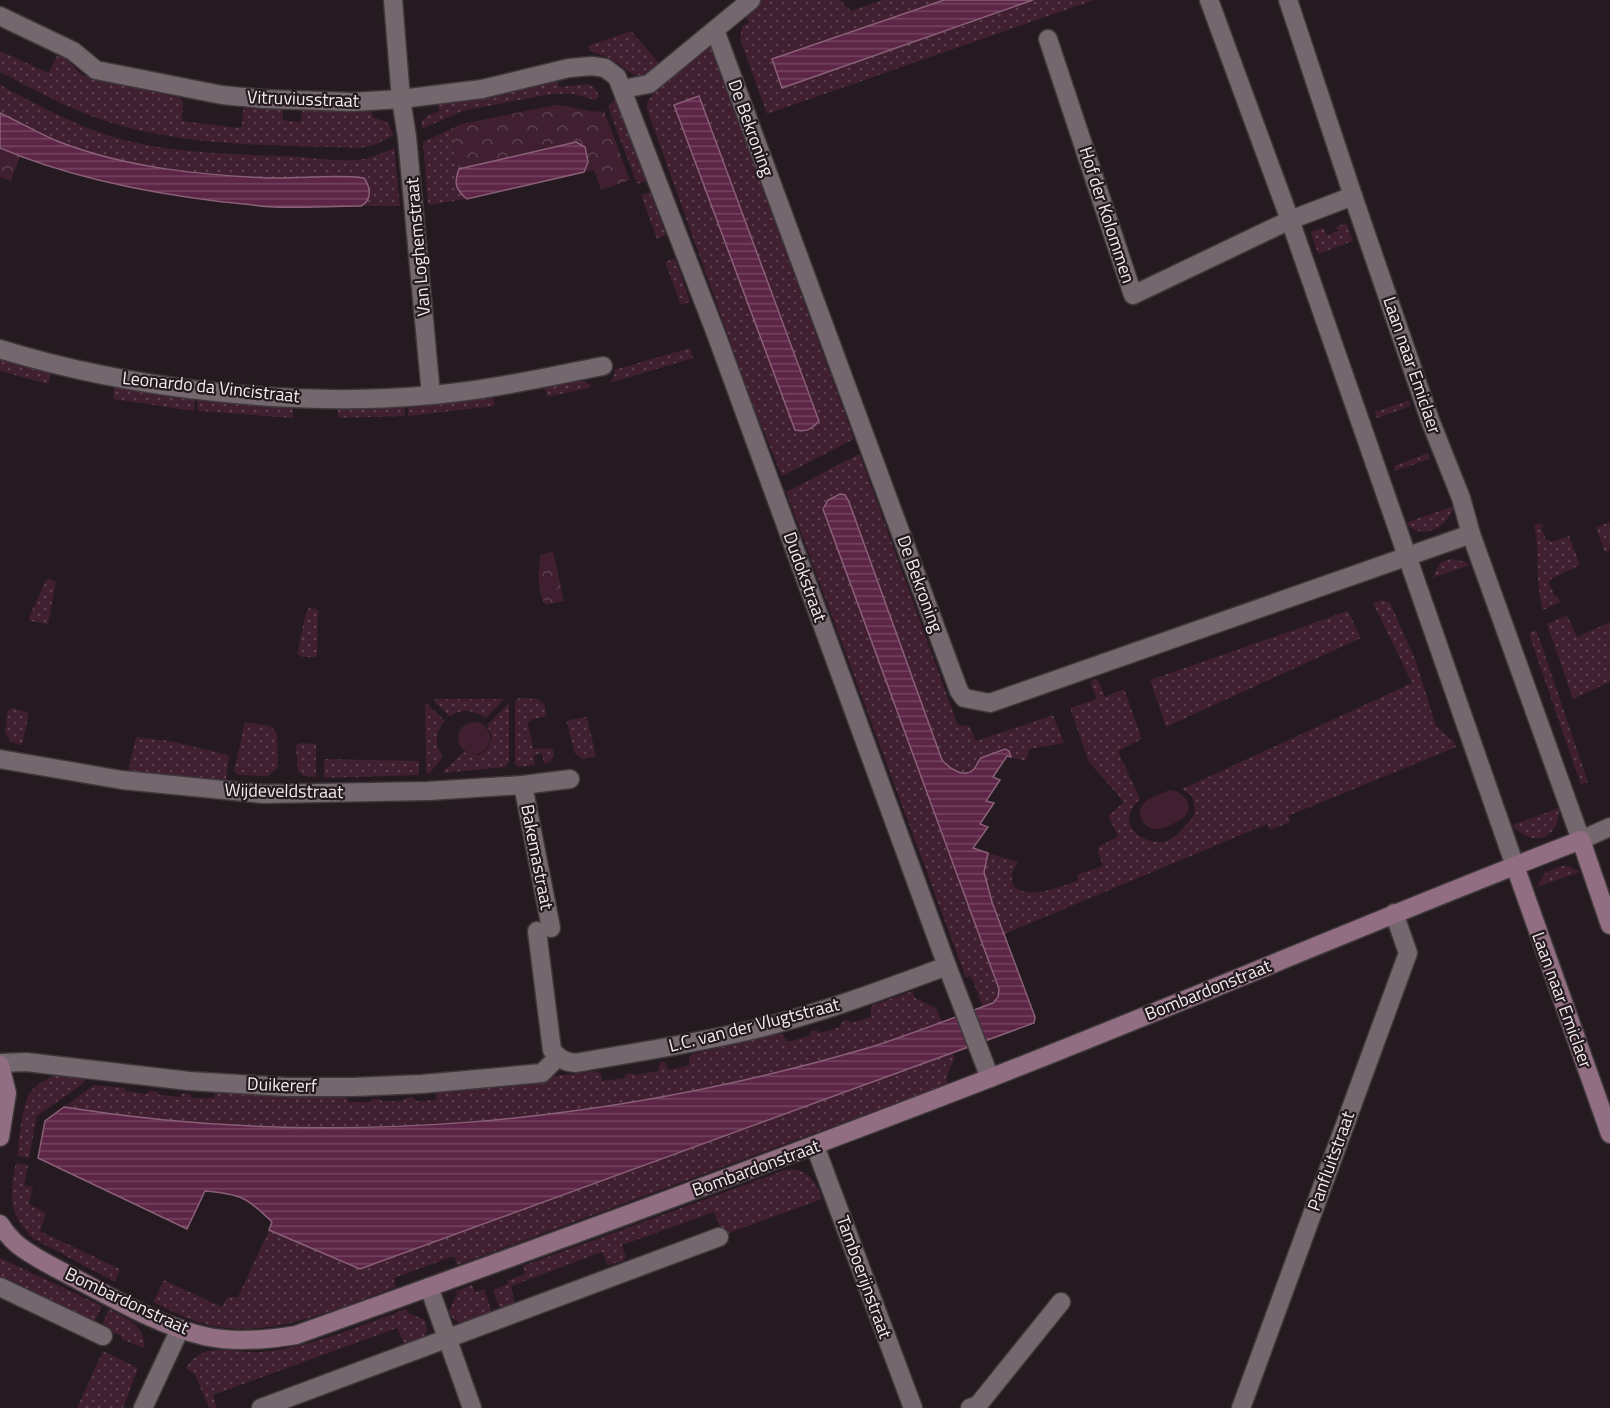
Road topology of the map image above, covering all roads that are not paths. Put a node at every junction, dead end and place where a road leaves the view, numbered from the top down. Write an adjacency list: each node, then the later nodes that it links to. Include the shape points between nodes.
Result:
1 (393, 0): 9 (street, Van Loghemstraat)
2 (751, 0): 6 (street)
3 (1209, 0): 11 (street, Laan naar Emiclaer)
4 (1288, 0): 10 (street, Laan naar Emiclaer)
5 (0, 16): 9 (street, Vitruviusstraat, via 73,51 96,70 142,80 264,99)
6 (715, 30): 8 (street, via 649,84); 16 (street, De Bekroning, via 964,698 990,703)
7 (1048, 39): 11 (street, Hof der Kolommen, via 1133,295)
8 (620, 83): 9 (street, Vitruviusstraat, via 605,68 592,66 482,89); 25 (street, Dudokstraat, via 716,333)
9 (401, 99): 14 (street, Van Loghemstraat)
10 (1353, 196): 11 (street); 15 (street, Laan naar Emiclaer)
11 (1290, 220): 16 (street, Laan naar Emiclaer)
12 (0, 349): 14 (street, Leonardo da Vincistraat, via 93,373 240,394 314,398)
13 (603, 366): 14 (street, Leonardo da Vincistraat)
14 (431, 395)
15 (1471, 534): 16 (street); 21 (street, Laan naar Emiclaer)
16 (1407, 556): 22 (street, Laan naar Emiclaer)
17 (0, 759): 19 (street, Wijdeveldstraat, via 122,780 262,794)
18 (570, 779): 19 (street, Wijdeveldstraat)
19 (523, 785): 26 (street, Bakemastraat, via 544,930 552,1050)
20 (1610, 827): 21 (street)
21 (1581, 840): 22 (street); 24 (street, Laan naar Emiclaer)
22 (1515, 866): 23 (street, Bombardonstraat); 29 (street, Laan naar Emiclaer)
23 (1395, 913): 28 (street, Bombardonstraat); 45 (street, Panfluitstraat, via 1408,953)
24 (1610, 925)
25 (946, 966): 26 (street, L.C. van der Vlugtstraat, via 853,1001 760,1028 576,1063); 28 (street, Dudokstraat)
26 (558, 1057): 27 (street, Duikererf, via 542,1073 353,1087 189,1081 26,1062)
27 (0, 1064): 30 (street, via 7,1093)
28 (990, 1078): 31 (street, Bombardonstraat)
29 (1610, 1134)
30 (0, 1137)
31 (815, 1146): 35 (street, Bombardonstraat); 43 (street, Tamboerijnstraat)
32 (0, 1224): 37 (street, Bombardonstraat, via 6,1234 36,1258)
33 (719, 1237): 39 (street)
34 (0, 1287): 38 (street)
35 (429, 1287): 37 (street, Bombardonstraat, via 296,1335 228,1339); 39 (street)
36 (1061, 1302): 44 (street, via 978,1405)
37 (180, 1329): 40 (street)
38 (103, 1336)
39 (447, 1339): 41 (street); 42 (street)
40 (143, 1408)
41 (261, 1408)
42 (472, 1408)
43 (913, 1408)
44 (970, 1408)
45 (1241, 1408)

